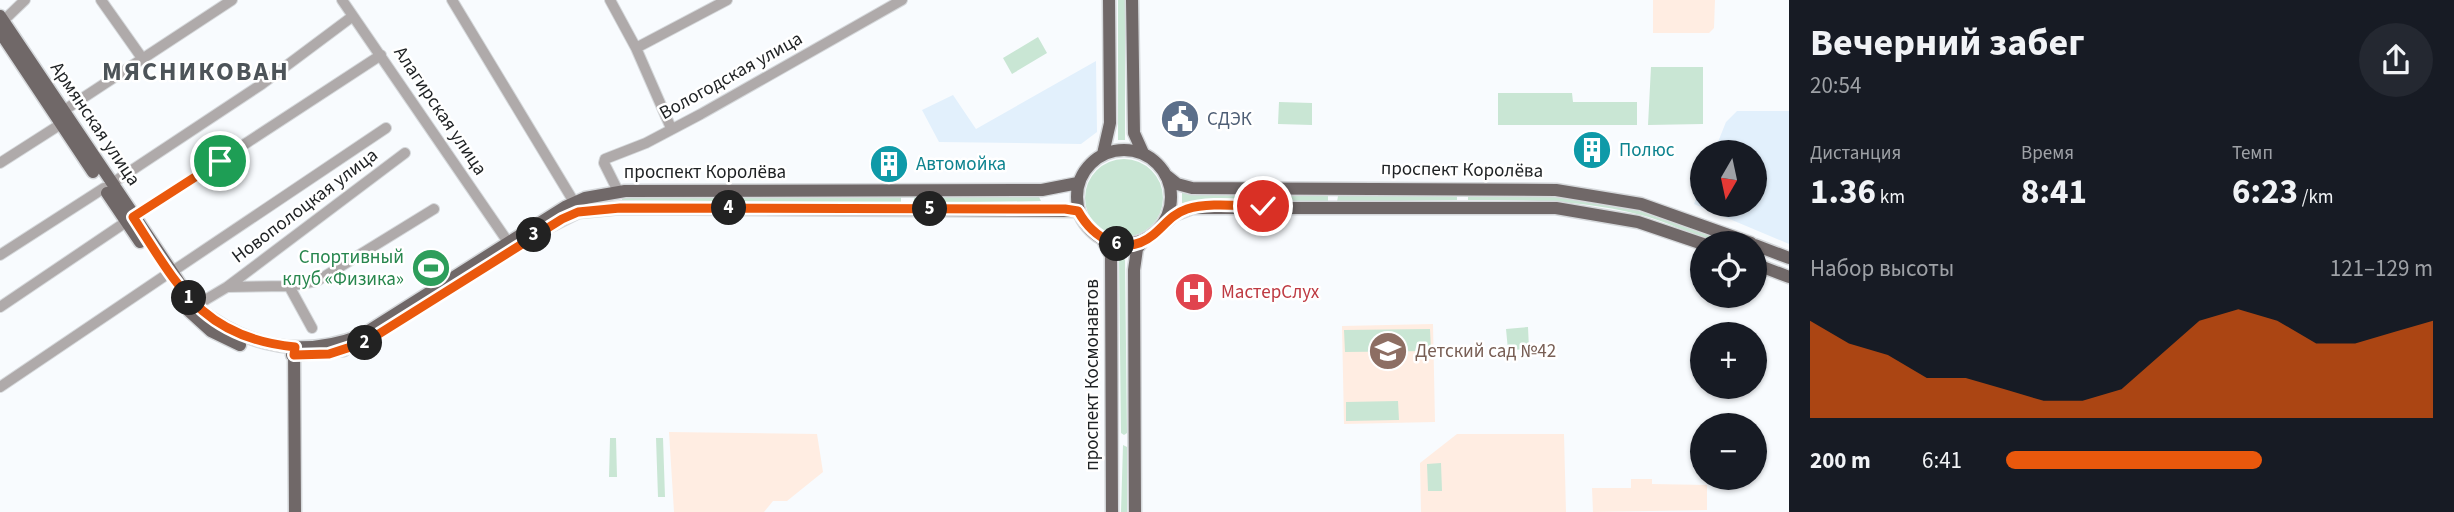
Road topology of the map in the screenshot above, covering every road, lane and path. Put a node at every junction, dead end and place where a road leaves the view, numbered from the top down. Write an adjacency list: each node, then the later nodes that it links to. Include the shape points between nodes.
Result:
1 (25, 0): 12 (street)
2 (101, 0): 15 (street)
3 (232, 0): 15 (street)
4 (342, 0): 11 (street, Алагирская улица)
5 (452, 0): 30 (street)
6 (610, 0): 13 (street)
7 (727, 0): 13 (street)
8 (902, 0): 18 (street, Вологодская улица)
9 (1110, 0): 21 (main road, via 1110,124)
10 (1132, 0): 20 (main road, via 1134,133)
11 (353, 16): 14 (street, Алагирская улица); 25 (street, via 262,84)
12 (1, 23): 16 (main road, Армянская улица)
13 (636, 48): 18 (street)
14 (381, 55): 37 (street); 42 (street, Алагирская улица)
15 (142, 58): 16 (street)
16 (62, 118): 22 (street); 25 (main road, Армянская улица)
17 (386, 128): 48 (street)
18 (671, 128): 28 (street, Вологодская улица, via 605,159)
19 (405, 153): 51 (street, Новополоцкая улица)
20 (1143, 153): 21 (main road, via 1122,149); 23 (main road)
21 (1103, 154): 24 (main road)
22 (0, 163)
23 (1167, 176): 26 (main road, проспект Королёва, via 1192,188); 38 (main road, via 1172,197)
24 (1078, 183): 29 (main road, проспект Королёва, via 1042,190); 36 (main road)
25 (107, 186): 37 (main road, Армянская улица); 45 (street)
26 (1337, 188): 27 (main road, проспект Королёва); 31 (main road, via 1331,201)
27 (1455, 188): 32 (main road, via 1463,197); 39 (main road, проспект Королёва, via 1556,190 1605,197 1676,214)
28 (618, 191): 29 (main road, проспект Королёва); 30 (main road, проспект Королёва); 33 (main road)
29 (901, 191): 35 (main road, via 907,198)
30 (574, 202): 42 (main road, проспект Королёва)
31 (1338, 206): 32 (main road, проспект Королёва); 38 (main road, проспект Королёва, via 1192,208)
32 (1456, 207): 40 (main road, проспект Королёва, via 1556,208 1647,224)
33 (620, 208): 35 (main road, проспект Королёва); 56 (main road, проспект Королёва, via 578,212 562,219 366,342 329,354)
34 (434, 209): 50 (street, Новополоцкая улица, via 317,281)
35 (902, 210): 36 (main road, проспект Королёва)
36 (1078, 211): 41 (main road, via 1086,226)
37 (130, 220): 48 (main road, Армянская улица); 53 (street)
38 (1164, 224): 43 (main road)
39 (1720, 231)
40 (1690, 239)
41 (1103, 240): 43 (main road, via 1128,245); 59 (main road, проспект Космонавтов, via 1111,256)
42 (508, 242): 56 (main road, проспект Королёва, via 362,335)
43 (1142, 242): 58 (main road, via 1134,259)
44 (1767, 249): 46 (main road, проспект Королёва)
45 (0, 255)
46 (1789, 258)
47 (1767, 269): 49 (main road)
48 (167, 275): 52 (main road, Армянская улица); 55 (main road, Армянская улица, via 190,313 211,331); 57 (street)
49 (1789, 277)
50 (289, 286): 51 (street, Новополоцкая улица); 54 (street)
51 (226, 287): 52 (street, Новополоцкая улица)
52 (195, 306): 55 (main road, Армянская улица)
53 (0, 307)
54 (312, 328)
55 (246, 343): 56 (main road, проспект Королёва)
56 (294, 351): 60 (main road)
57 (0, 387)
58 (1135, 439): 59 (main road); 62 (main road)
59 (1112, 440): 61 (main road, проспект Космонавтов)
60 (295, 512)
61 (1112, 512)
62 (1135, 512)

